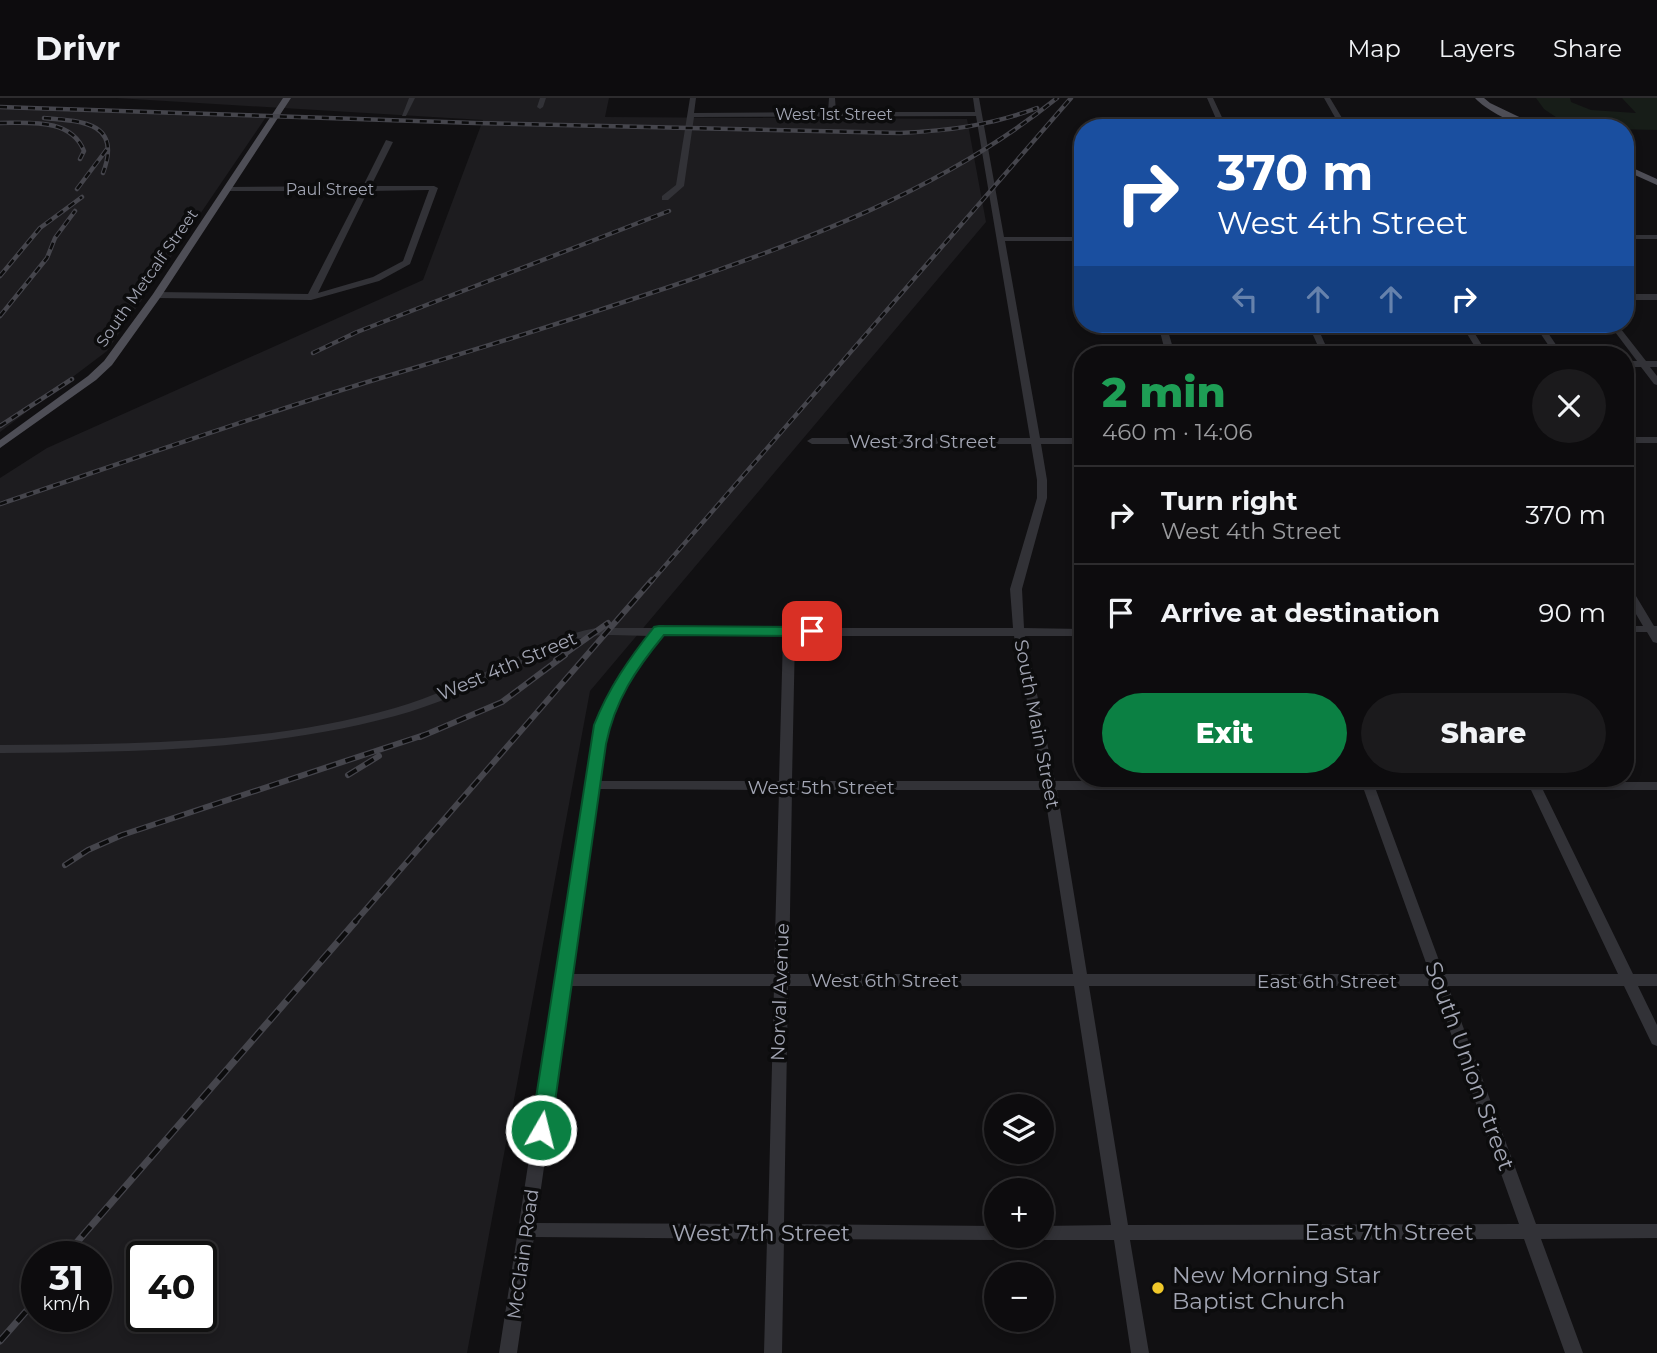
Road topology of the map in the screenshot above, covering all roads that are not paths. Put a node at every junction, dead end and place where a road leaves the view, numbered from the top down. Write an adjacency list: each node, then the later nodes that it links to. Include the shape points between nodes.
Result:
1 (287, 98): 23 (main road, South Metcalf Street)
2 (412, 98): 14 (street)
3 (543, 98): 12 (street)
4 (693, 98): 16 (street)
5 (832, 98): 15 (street)
6 (976, 98): 13 (street, South Main Street)
7 (1210, 98): 17 (street)
8 (1327, 98): 18 (street)
9 (1473, 98): 11 (street)
10 (1479, 98): 11 (main road)
11 (1487, 105): 19 (main road)
12 (540, 107)
13 (979, 114): 15 (street, West 1st Street); 28 (street, South Main Street)
14 (404, 115)
15 (832, 115): 16 (street, West 1st Street)
16 (690, 116): 25 (street, via 680,186)
17 (1220, 119)
18 (1340, 119)
19 (1518, 119)
20 (389, 142): 24 (street)
21 (1634, 170): 22 (main road)
22 (1654, 178)
23 (226, 189): 24 (street, Paul Street); 30 (main road, South Metcalf Street)
24 (366, 189): 31 (street); 31 (street, Paul Street, via 434,188 405,265)
25 (665, 198)
26 (1634, 237): 27 (street)
27 (1657, 237)
28 (1002, 239): 29 (street); 42 (street, South Main Street)
29 (1074, 239)
30 (157, 295): 31 (street); 44 (main road, South Metcalf Street, via 108,363)
31 (311, 297)
32 (1634, 297): 33 (street)
33 (1657, 297)
34 (1634, 352): 36 (street)
35 (1634, 364): 36 (street)
36 (1643, 364): 37 (street); 38 (street)
37 (1657, 364)
38 (1657, 382)
39 (1634, 440): 40 (street)
40 (1657, 440)
41 (812, 441): 42 (street, West 3rd Street)
42 (1035, 441): 43 (street); 49 (street, South Main Street, via 1042,498 1016,589)
43 (1074, 441)
44 (0, 445)
45 (1634, 600): 51 (street)
46 (1634, 630): 51 (street)
47 (659, 631): 48 (street, West 4th Street); 52 (street, West 4th Street, via 579,634 424,702 346,726 280,738 170,747); 53 (street, McClain Road, via 614,693 602,725)
48 (789, 631): 49 (street, West 4th Street); 58 (street, Norval Avenue)
49 (1019, 632): 50 (street, West 4th Street); 55 (street, South Main Street)
50 (1074, 632)
51 (1655, 633)
52 (0, 749)
53 (593, 785): 58 (street, West 5th Street); 61 (street, McClain Road)
54 (1634, 785): 57 (street, West 5th Street)
55 (1050, 786): 56 (street, West 5th Street); 58 (street, West 5th Street); 66 (street, South Main Street)
56 (1074, 786)
57 (1657, 786)
58 (783, 787): 64 (street, Norval Avenue)
59 (1370, 787): 65 (street, South Union Street)
60 (1536, 787): 62 (street)
61 (564, 980): 64 (street, West 6th Street); 68 (street, McClain Road)
62 (1629, 980): 63 (street, East 6th Street); 65 (street, East 6th Street); 67 (street)
63 (1657, 980)
64 (779, 981): 66 (street, West 6th Street); 72 (street, Norval Avenue)
65 (1440, 981): 66 (street, East 6th Street); 69 (street, South Union Street)
66 (1081, 982): 71 (street, South Main Street)
67 (1657, 1040)
68 (526, 1230): 72 (street, West 7th Street); 75 (street, McClain Road)
69 (1530, 1231): 70 (street, East 7th Street); 71 (street, East 7th Street); 78 (street, South Union Street)
70 (1657, 1231)
71 (1122, 1232): 74 (street); 77 (street, South Main Street)
72 (775, 1233): 73 (street, West 7th Street); 76 (street, Norval Avenue)
73 (984, 1233)
74 (1054, 1233)
75 (508, 1353)
76 (773, 1353)
77 (1140, 1353)
78 (1574, 1353)

